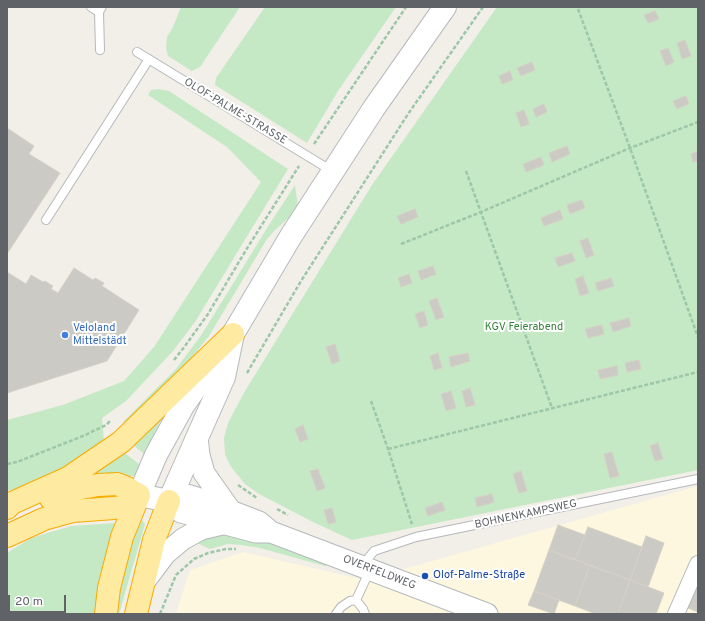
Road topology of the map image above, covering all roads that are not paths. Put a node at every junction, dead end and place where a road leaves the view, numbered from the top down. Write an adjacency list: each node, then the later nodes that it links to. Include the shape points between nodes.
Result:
1 (91, 7): 3 (lane)
2 (445, 7): 7 (main road)
3 (100, 9): 4 (lane)
4 (100, 50)
5 (137, 52): 6 (lane, OLOF-PALME-STRASSE)
6 (149, 59): 7 (lane, OLOF-PALME-STRASSE); 8 (lane)
7 (333, 171): 9 (main road)
8 (46, 220)
9 (233, 334): 10 (main road, via 224,377); 12 (main road, via 182,406 156,455); 14 (highway, via 121,442 68,478 12,503)
10 (197, 437): 13 (main road); 16 (street, via 204,474)
11 (698, 479): 19 (lane, BOHNENKAMPSWEG, via 416,537 374,551)
12 (139, 496): 13 (main road); 15 (highway, via 117,484 98,485 76,489 16,514); 17 (highway, via 126,506 73,511 44,519); 22 (highway, via 122,536)
13 (169, 501): 16 (street, OVERFELDWEG, via 181,512); 20 (highway, via 154,540)
14 (7, 508)
15 (7, 514)
16 (227, 517): 19 (street, OVERFELDWEG, via 259,522 271,532); 20 (street, via 182,539 164,554)
17 (7, 536)
18 (698, 564): 27 (street)
19 (366, 568): 21 (lane, BOHNENKAMPSWEG); 26 (street, OVERFELDWEG)
20 (144, 582): 23 (highway)
21 (356, 600): 24 (lane, via 340,607); 25 (lane)
22 (106, 614)
23 (136, 614)
24 (336, 614)
25 (365, 614)
26 (487, 614)
27 (676, 614)

